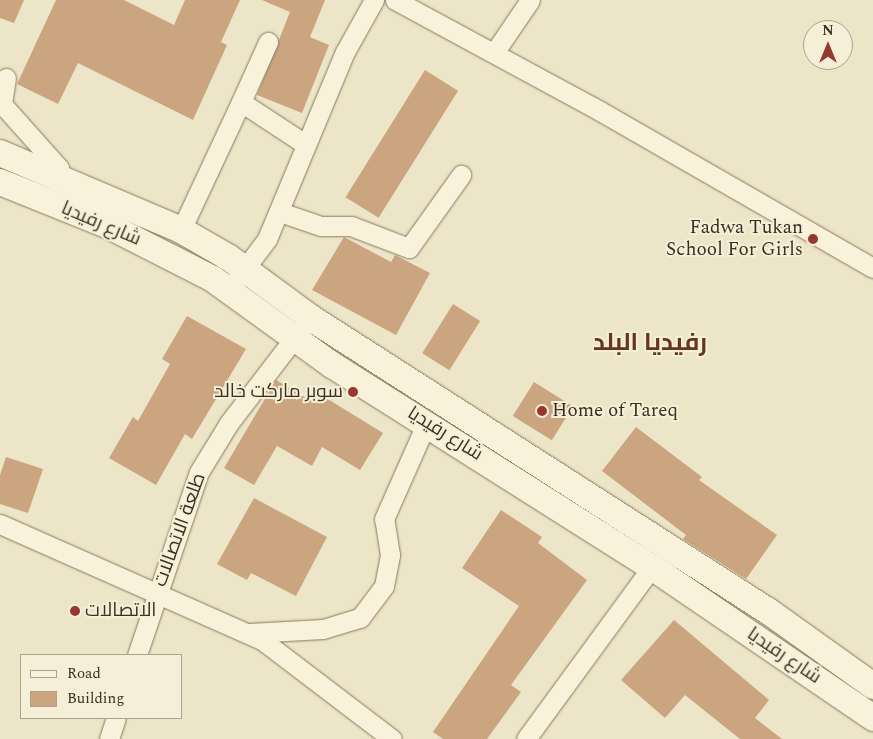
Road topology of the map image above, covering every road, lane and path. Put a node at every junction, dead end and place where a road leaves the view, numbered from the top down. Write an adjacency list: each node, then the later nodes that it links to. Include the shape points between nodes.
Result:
1 (374, 0): 8 (street, via 346,52)
2 (395, 0): 5 (street)
3 (530, 0): 5 (street)
4 (268, 42): 7 (street)
5 (494, 53): 15 (street)
6 (6, 78): 11 (street, via 2,104 59,168)
7 (240, 102): 8 (street); 14 (street)
8 (305, 144): 13 (street)
9 (0, 153): 11 (main road, شارع رفيديا)
10 (461, 175): 13 (street, via 409,248 351,226 321,226)
11 (61, 178): 14 (main road, شارع رفيديا)
12 (0, 182): 17 (main road, شارع رفيديا, via 163,251)
13 (280, 212): 16 (street)
14 (181, 230): 16 (main road, شارع رفيديا)
15 (873, 268)
16 (246, 270): 17 (street); 18 (main road, شارع رفيديا)
17 (228, 290): 19 (main road, شارع رفيديا)
18 (311, 318): 19 (street, طلعة الاتصالات); 26 (main road, شارع رفيديا, via 768,611)
19 (294, 338): 20 (main road, شارع رفيديا); 23 (street, طلعة الاتصالات, via 229,423 199,472)
20 (426, 422): 22 (main road, شارع رفيديا); 24 (street, via 384,519 390,555 384,586 360,618 323,629)
21 (0, 524): 23 (street)
22 (652, 566): 27 (main road, شارع رفيديا); 31 (street)
23 (157, 593): 24 (street); 25 (street, طلعة الاتصالات)
24 (247, 633): 30 (street, via 262,640)
25 (137, 654)
26 (873, 685): 27 (street)
27 (865, 712)
28 (116, 719): 29 (street)
29 (109, 739)
30 (392, 739)
31 (526, 739)

